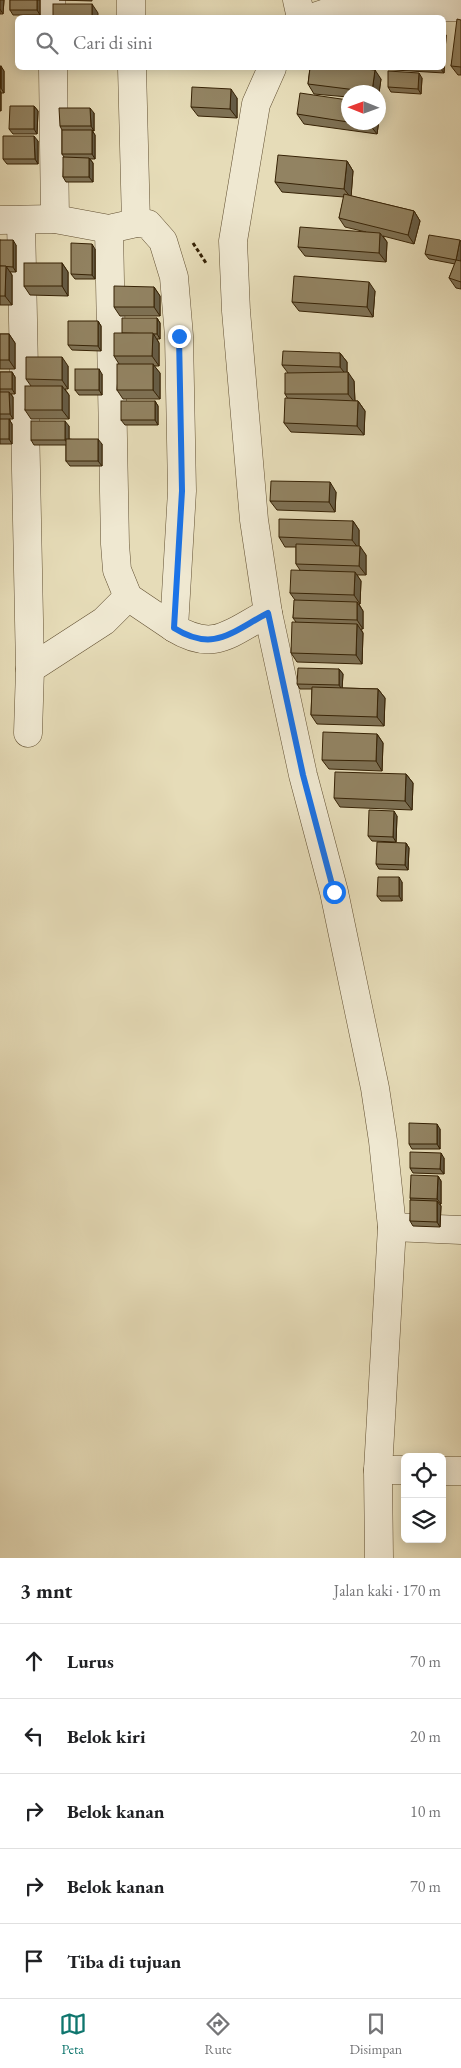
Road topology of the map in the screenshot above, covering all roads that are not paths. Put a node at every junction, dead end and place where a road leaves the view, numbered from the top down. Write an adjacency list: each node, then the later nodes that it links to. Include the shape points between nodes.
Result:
1 (51, 0): 5 (street)
2 (131, 0): 6 (street)
3 (297, 0): 7 (street)
4 (461, 7): 8 (street, via 335,10)
5 (52, 15)
6 (131, 15)
7 (300, 15)
8 (320, 15)
9 (52, 70): 12 (street)
10 (132, 70): 14 (street)
11 (271, 70): 17 (street, via 256,104 233,241 254,520)
12 (55, 219): 13 (street); 15 (street)
13 (10, 220): 19 (street)
14 (136, 223): 15 (street); 18 (street, via 148,224 163,240 174,277 179,336 182,491)
15 (109, 229): 16 (street, via 115,544 117,570)
16 (128, 597): 18 (street); 19 (street, via 104,621)
17 (268, 613): 18 (street, via 225,637 204,641); 21 (street, via 306,785 334,892 375,1088)
18 (174, 628)
19 (30, 670): 20 (street)
20 (28, 733)
21 (392, 1227): 22 (street); 23 (street)
22 (461, 1230)
23 (378, 1470): 24 (street); 27 (street)
24 (401, 1470)
25 (446, 1471): 26 (street)
26 (461, 1471)
27 (379, 1558)

